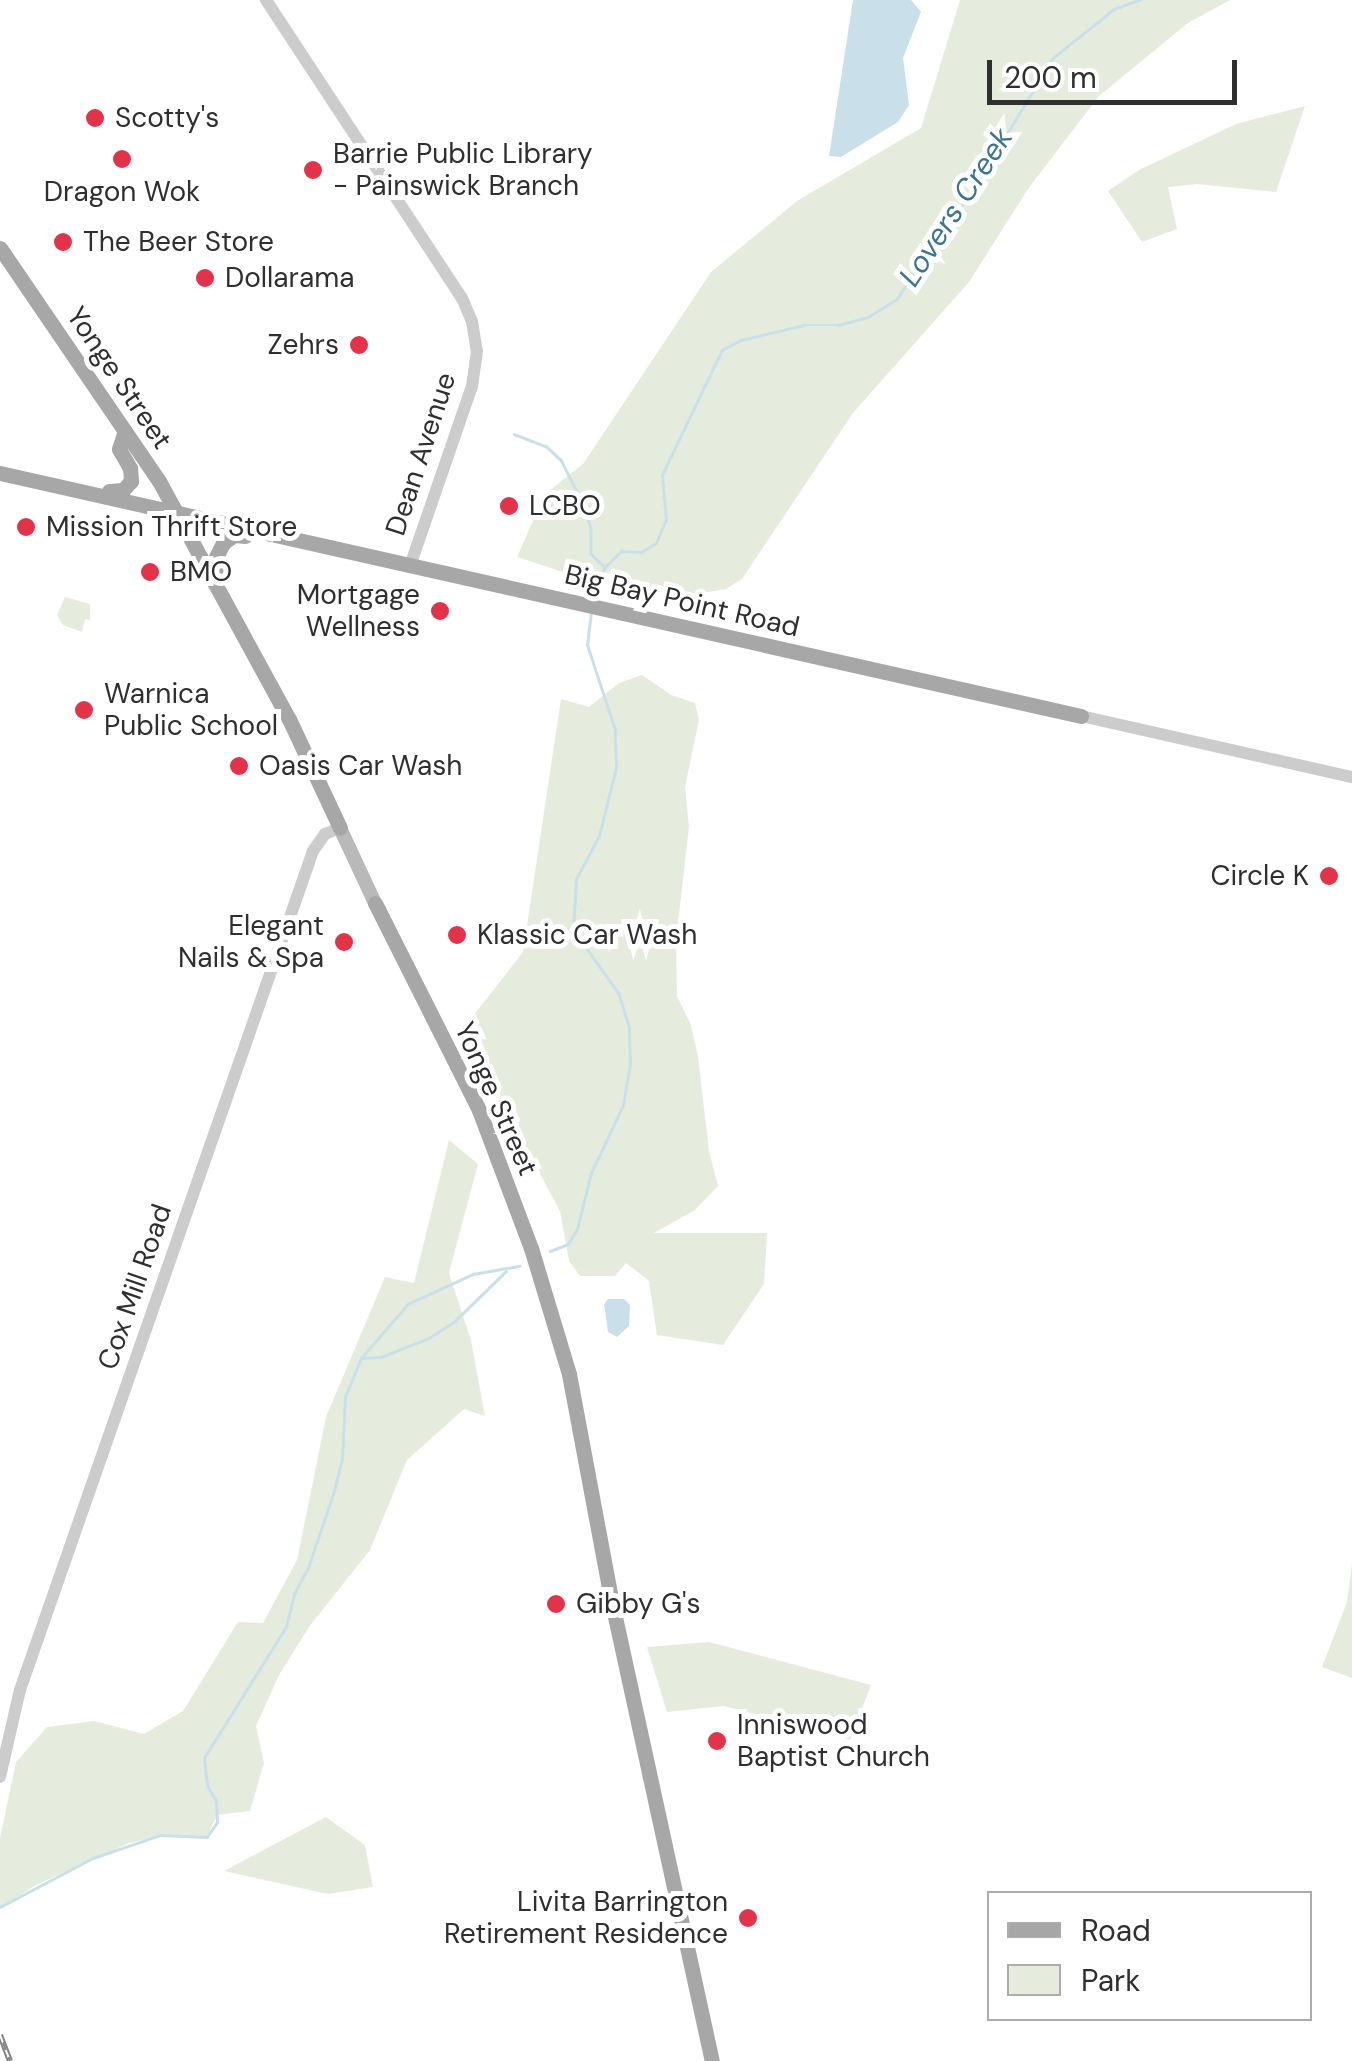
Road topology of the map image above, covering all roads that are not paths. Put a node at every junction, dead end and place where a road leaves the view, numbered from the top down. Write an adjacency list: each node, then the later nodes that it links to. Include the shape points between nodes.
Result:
1 (266, 0): 8 (street, Dean Avenue, via 472,321 472,386)
2 (0, 248): 3 (main road, Yonge Street)
3 (125, 431): 5 (main road, via 120,449 130,482 120,492); 6 (main road, Yonge Street)
4 (0, 474): 5 (main road, Big Bay Point Road)
5 (90, 492): 6 (main road, Big Bay Point Road)
6 (177, 513): 7 (main road, Big Bay Point Road); 9 (main road, Yonge Street)
7 (268, 536): 8 (main road, Big Bay Point Road); 9 (main road, via 229,537 216,557)
8 (411, 564): 10 (main road, Big Bay Point Road)
9 (214, 582): 12 (main road, Yonge Street)
10 (1080, 716): 11 (street, Big Bay Point Road)
11 (1352, 777)
12 (340, 828): 13 (main road, Yonge Street); 14 (street, Cox Mill Road, via 313,851 20,1690)
13 (376, 902): 15 (main road, Yonge Street, via 479,1110 570,1374 612,1604)
14 (0, 1777)
15 (712, 2061)

